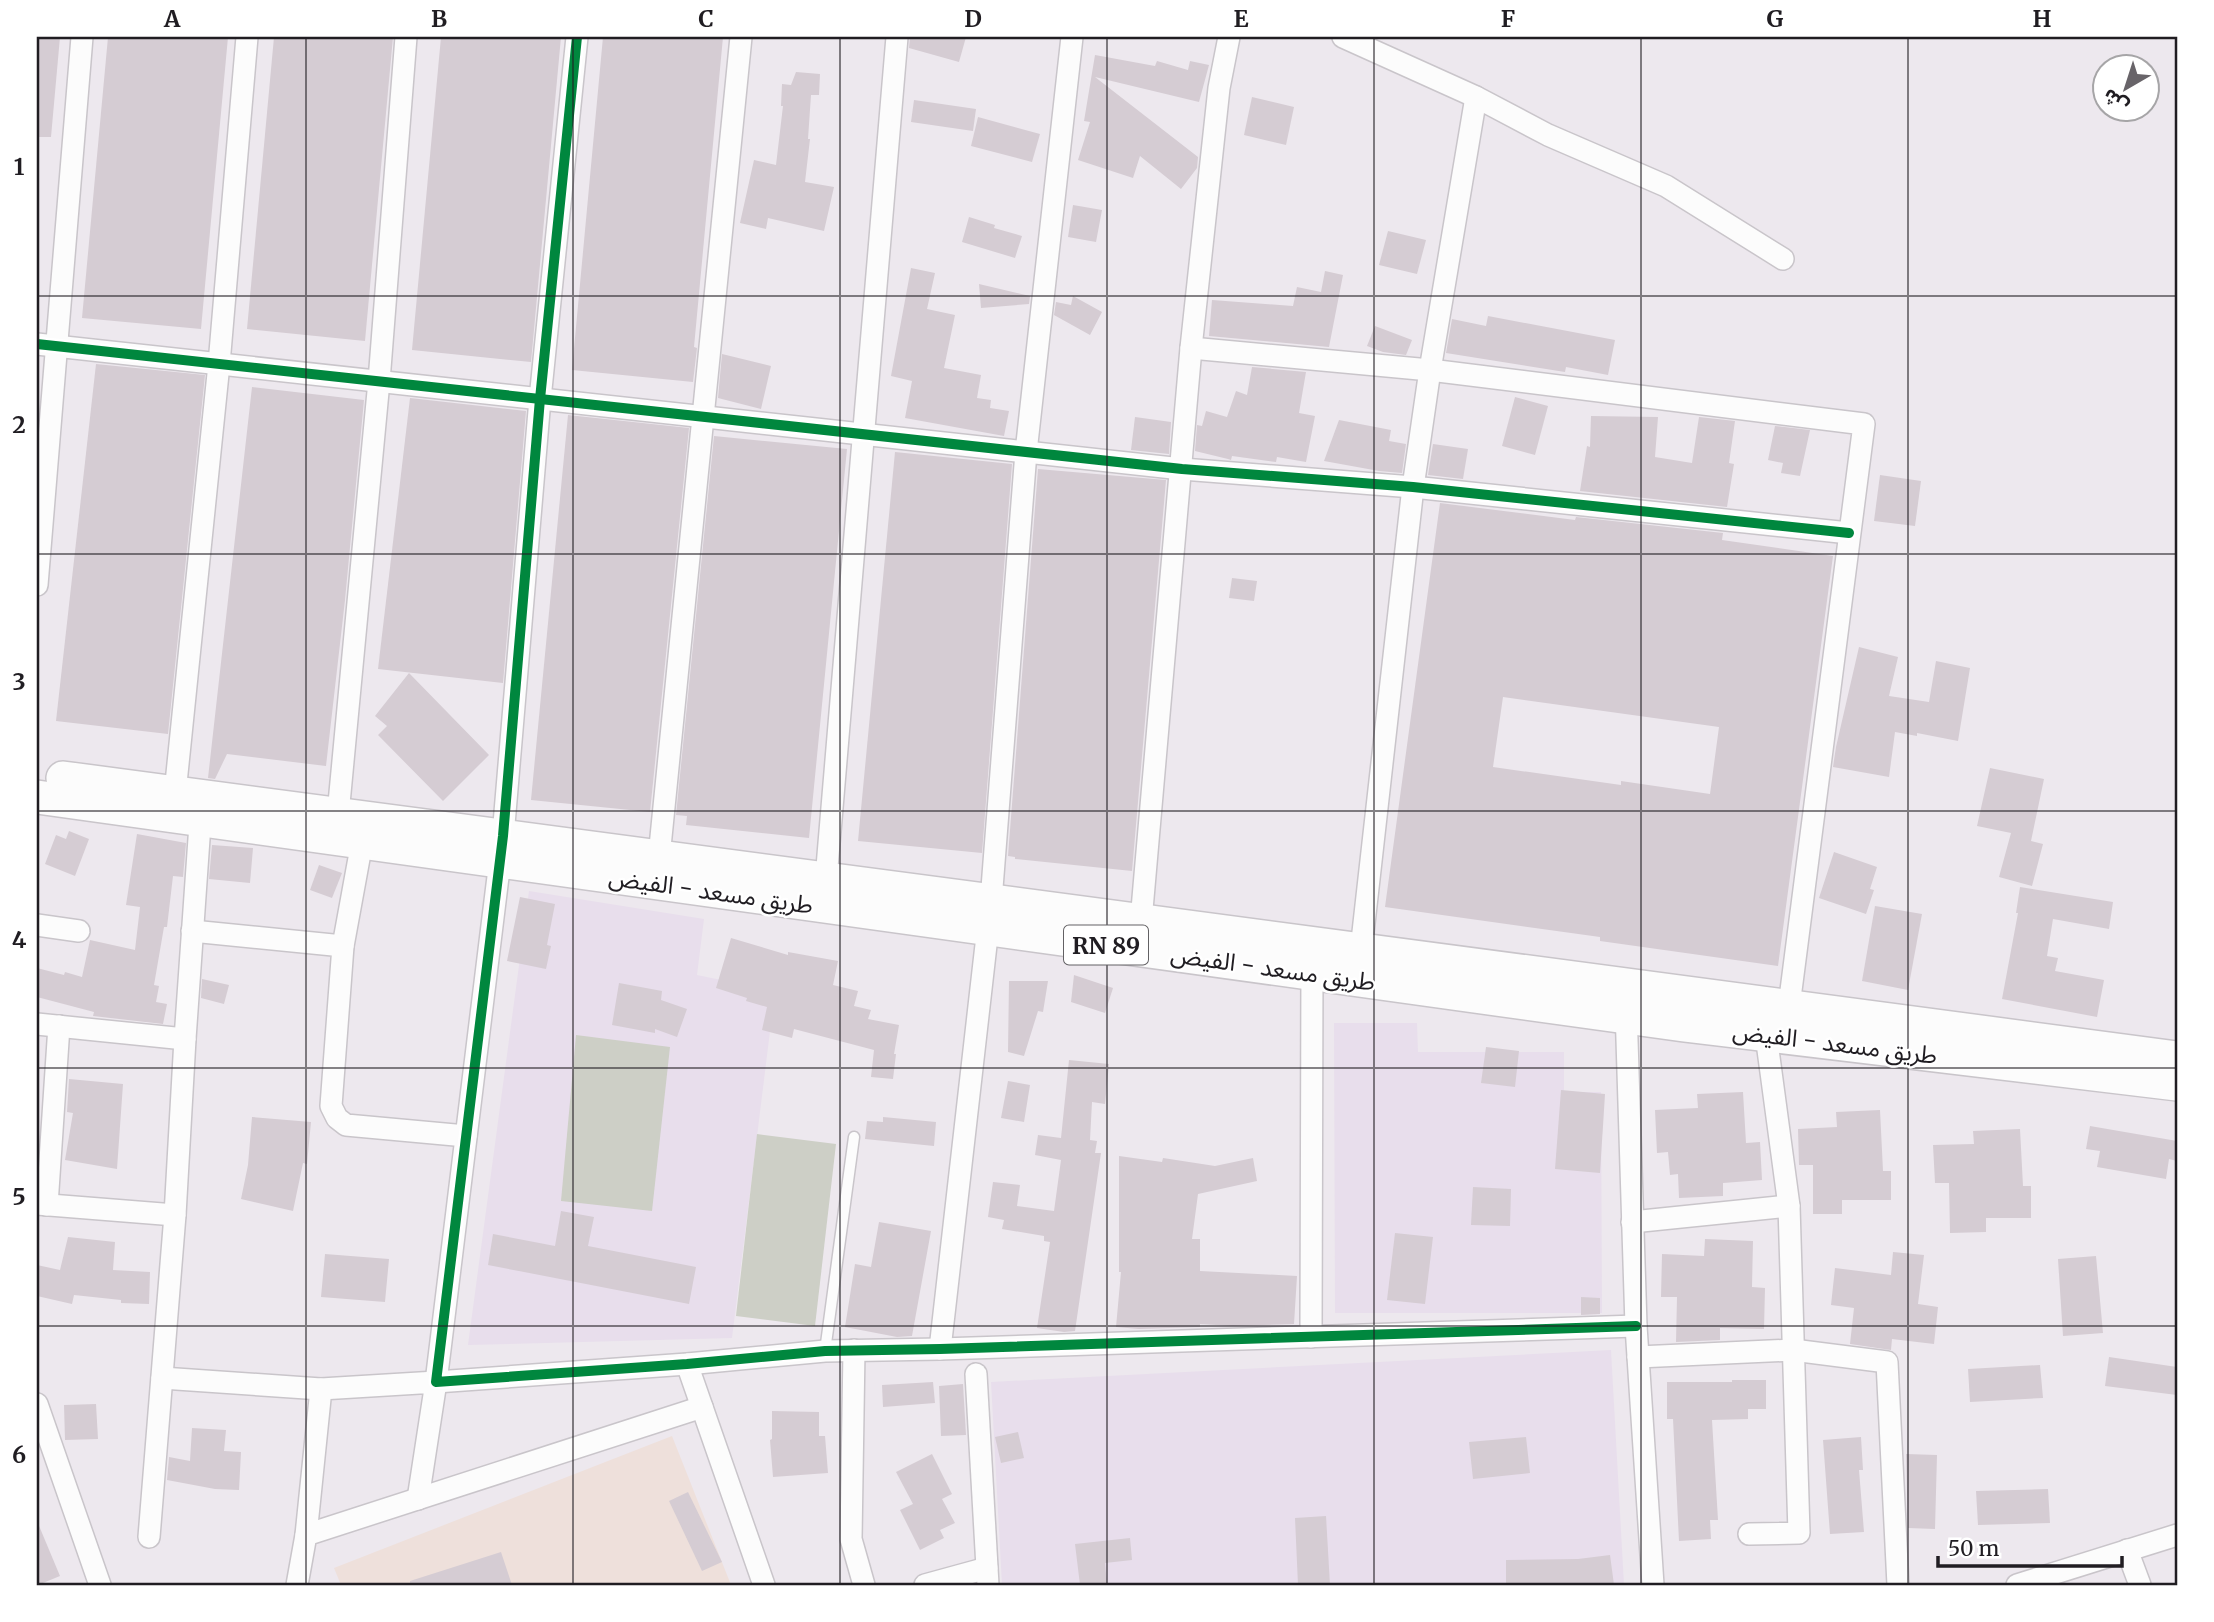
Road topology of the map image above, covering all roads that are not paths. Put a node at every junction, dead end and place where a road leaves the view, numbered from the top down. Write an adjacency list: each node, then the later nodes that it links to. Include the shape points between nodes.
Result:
1 (82, 37): 12 (street)
2 (247, 37): 14 (street)
3 (407, 37): 16 (street)
4 (577, 37): 17 (street)
5 (741, 37): 18 (street)
6 (897, 37): 19 (street)
7 (1072, 37): 20 (street)
8 (1229, 37): 13 (street, via 1219,88)
9 (1343, 37): 10 (street)
10 (1476, 97): 11 (street, via 1548,135 1666,186); 15 (street)
11 (1783, 259)
12 (47, 345): 14 (street); 24 (street)
13 (1191, 348): 15 (street); 21 (street)
14 (219, 364): 16 (street); 27 (street)
15 (1430, 370): 22 (street); 23 (street, via 1864,424)
16 (380, 382): 17 (street); 28 (street)
17 (540, 399): 18 (street); 30 (street)
18 (703, 417): 19 (street); 31 (street)
19 (862, 434): 20 (street); 32 (street)
20 (1026, 452): 21 (street); 33 (street)
21 (1182, 469): 22 (street); 34 (street)
22 (1413, 487): 23 (street); 39 (street)
23 (1849, 533): 42 (street)
24 (37, 585)
25 (37, 774): 27 (main road, طريق مسعد - الفيض / RN 89)
26 (37, 797): 27 (main road, طريق مسعد - الفيض / RN 89)
27 (193, 803): 28 (main road, طريق مسعد - الفيض / RN 89); 29 (main road, طريق مسعد - الفيض / RN 89); 37 (street)
28 (338, 814): 30 (main road, طريق مسعد - الفيض / RN 89)
29 (362, 842): 30 (main road, طريق مسعد - الفيض / RN 89); 38 (street)
30 (501, 849): 31 (main road, طريق مسعد - الفيض / RN 89); 33 (main road, طريق مسعد - الفيض / RN 89); 49 (street)
31 (659, 857): 32 (main road, طريق مسعد - الفيض / RN 89)
32 (826, 879): 33 (main road, طريق مسعد - الفيض / RN 89)
33 (989, 915): 34 (main road, طريق مسعد - الفيض / RN 89); 40 (main road, طريق مسعد - الفيض / RN 89); 57 (street)
34 (1141, 921): 40 (main road, طريق مسعد - الفيض / RN 89)
35 (37, 925): 36 (street)
36 (79, 931)
37 (192, 931): 38 (street); 46 (street)
38 (343, 946): 49 (street, via 333,1113 346,1125)
39 (1361, 950): 40 (main road, طريق مسعد - الفيض / RN 89); 41 (main road, طريق مسعد - الفيض / RN 89)
40 (1312, 958): 41 (main road, طريق مسعد - الفيض / RN 89); 56 (street)
41 (1626, 1001): 42 (main road, طريق مسعد - الفيض / RN 89); 45 (main road, طريق مسعد - الفيض / RN 89); 54 (street)
42 (1789, 1006): 47 (main road, طريق مسعد - الفيض / RN 89)
43 (37, 1024): 44 (street)
44 (59, 1026): 46 (street); 51 (street)
45 (1766, 1035): 48 (main road, طريق مسعد - الفيض / RN 89); 52 (street)
46 (185, 1039): 53 (street)
47 (2177, 1058)
48 (2177, 1084)
49 (466, 1136): 65 (street)
50 (854, 1137): 60 (lane)
51 (42, 1204): 53 (street)
52 (1789, 1206): 54 (street); 59 (street)
53 (176, 1215): 64 (street)
54 (1632, 1222): 55 (street)
55 (1636, 1326): 56 (street); 61 (street)
56 (1311, 1337): 57 (street)
57 (940, 1349): 58 (street)
58 (854, 1350): 60 (street); 79 (street, via 851,1539)
59 (1793, 1350): 61 (street); 70 (street, via 1799,1533); 82 (street, via 1887,1362)
60 (825, 1351): 62 (street)
61 (1638, 1357): 81 (street)
62 (687, 1364): 65 (street); 68 (street)
63 (976, 1374): 75 (street)
64 (162, 1378): 66 (street); 73 (street)
65 (436, 1382): 66 (street); 69 (street)
66 (321, 1390): 71 (street)
67 (37, 1404): 76 (street)
68 (702, 1407): 69 (street); 78 (street)
69 (418, 1499): 71 (street)
70 (1749, 1534)
71 (306, 1535): 77 (street)
72 (2177, 1535): 74 (street)
73 (149, 1537)
74 (2127, 1550): 83 (street); 84 (street)
75 (987, 1577): 80 (street)
76 (100, 1585)
77 (297, 1585)
78 (764, 1585)
79 (864, 1585)
80 (925, 1585)
81 (1653, 1585)
82 (1898, 1585)
83 (2017, 1585)
84 (2140, 1585)

